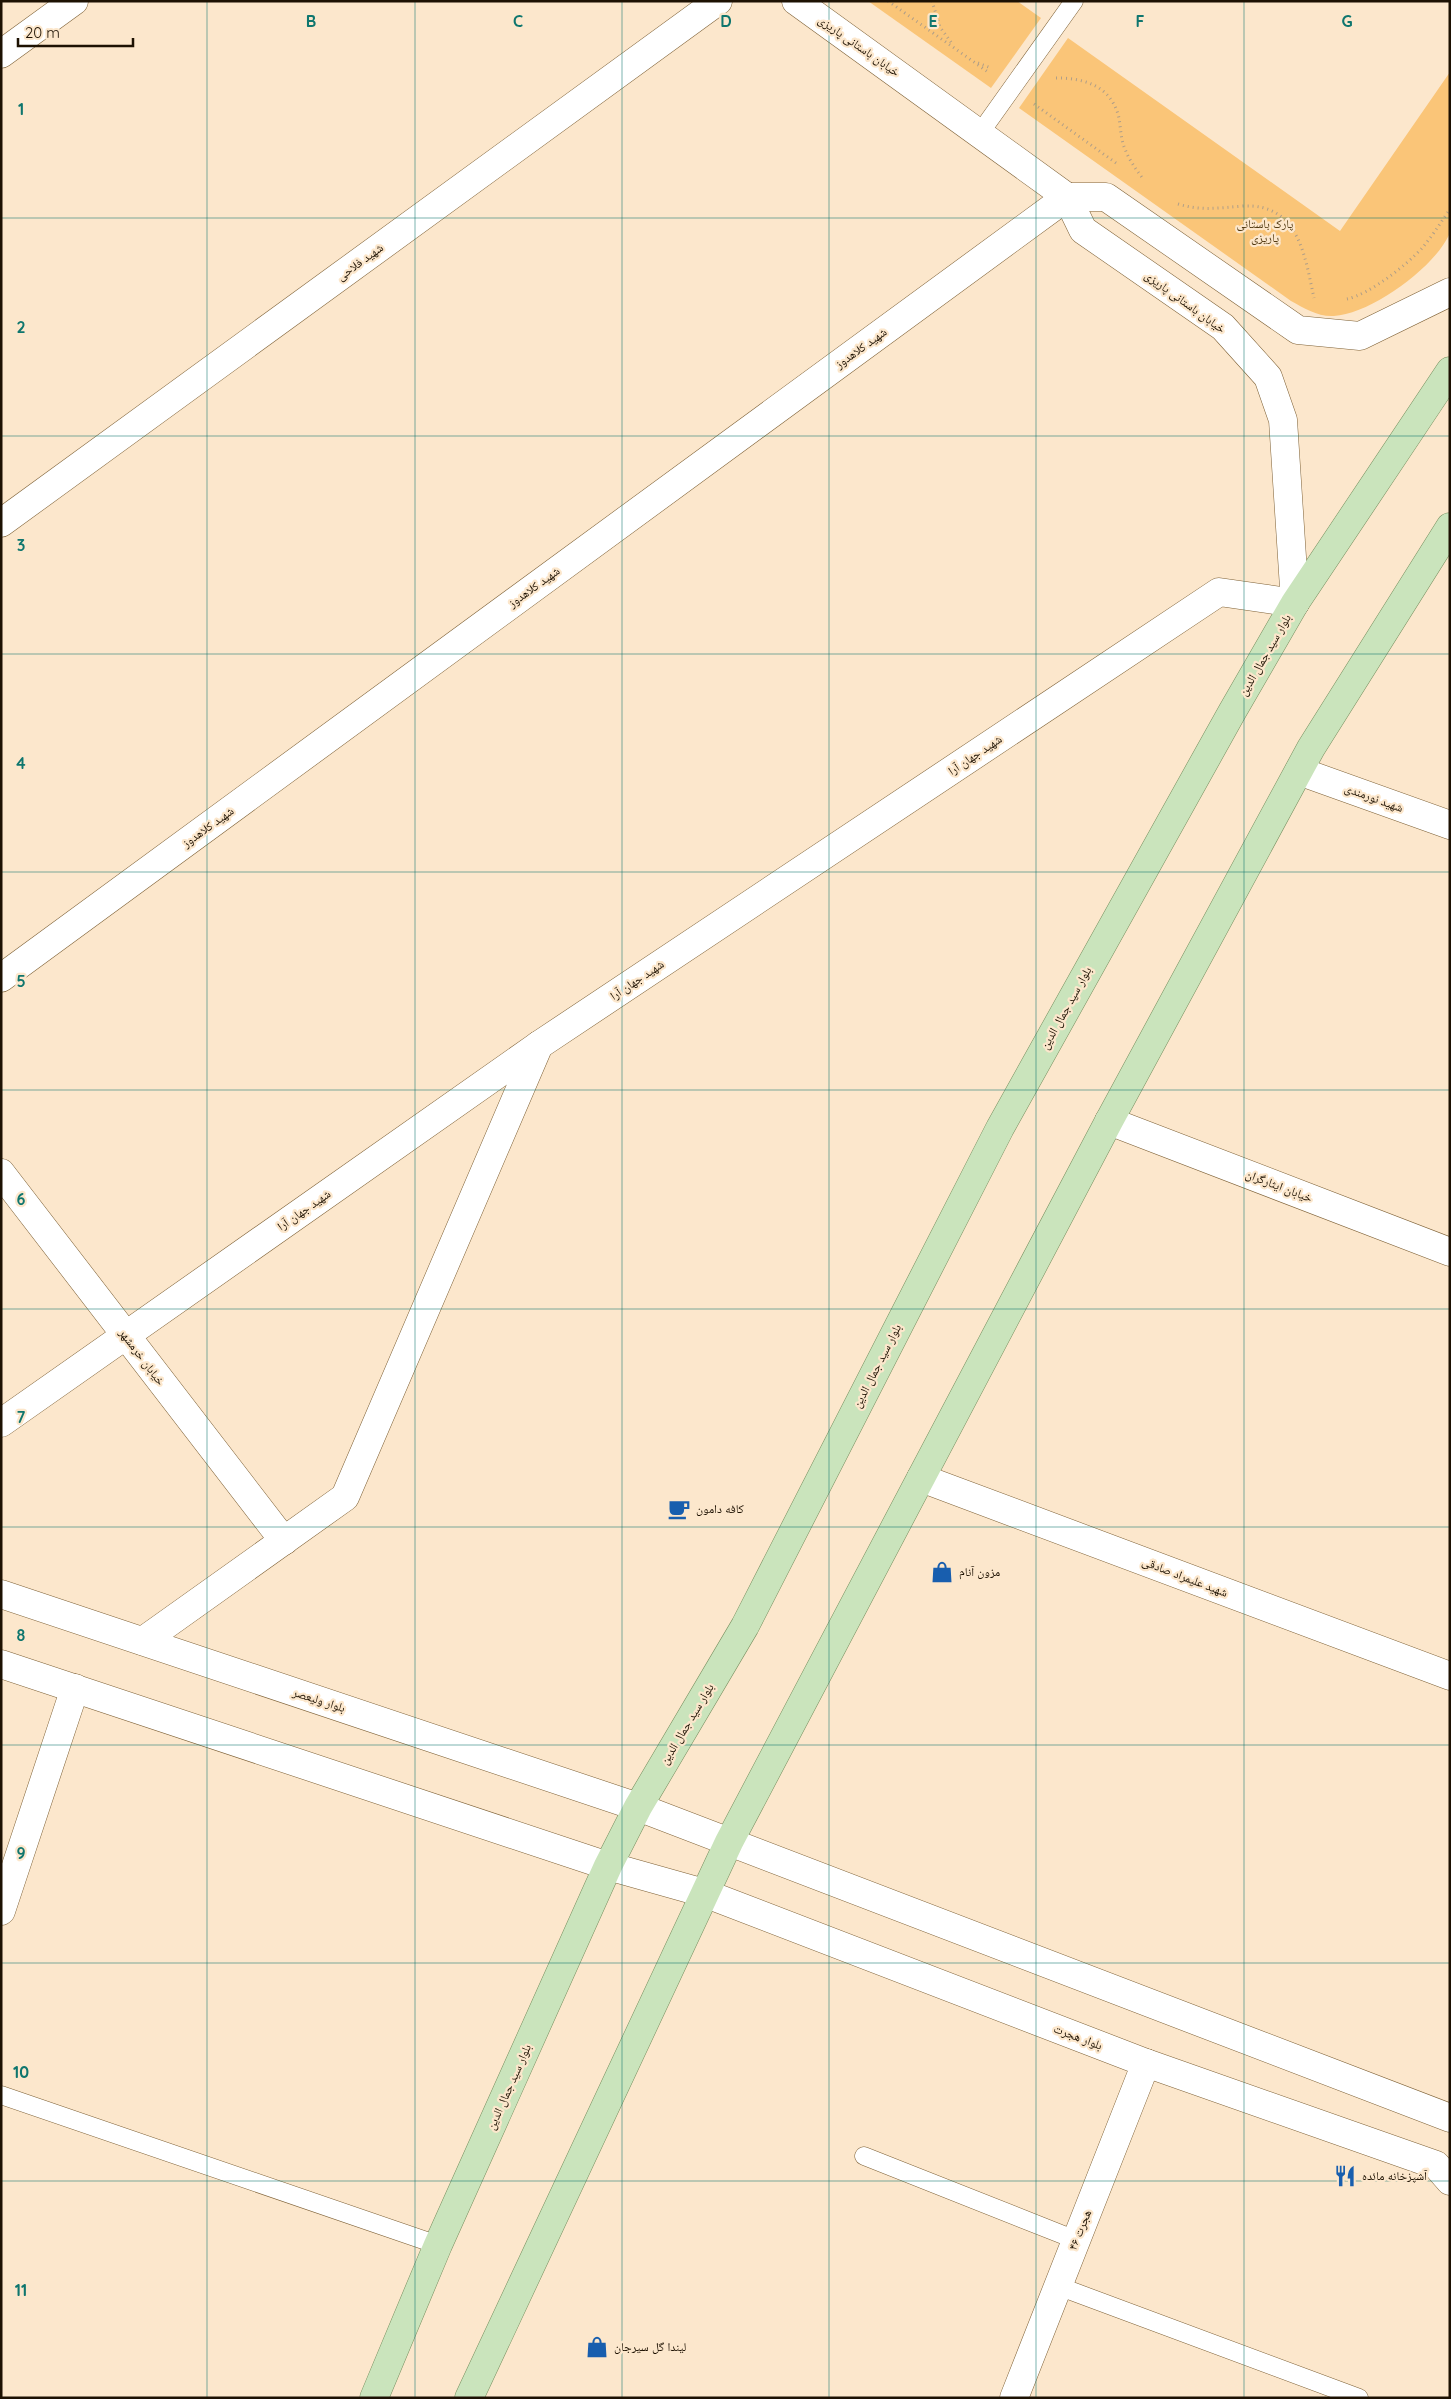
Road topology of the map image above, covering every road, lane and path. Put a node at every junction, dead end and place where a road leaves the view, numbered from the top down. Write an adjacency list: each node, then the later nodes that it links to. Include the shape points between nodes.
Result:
1 (74, 1): 8 (street)
2 (718, 1): 20 (street, شهید فلاحی)
3 (796, 1): 10 (street, خیابان باستانی پاریزی)
4 (888, 1): 7 (path)
5 (932, 1): 7 (path, via 940,27)
6 (1074, 1): 9 (lane)
7 (962, 53): 9 (path); 9 (path)
8 (1, 54)
9 (1016, 82): 10 (lane); 11 (path); 12 (path, via 1076,78 1102,90 1118,114 1124,148 1143,181)
10 (980, 133): 13 (street, خیابان باستانی پاریزی)
11 (1119, 165)
12 (1134, 176)
13 (1067, 197): 16 (street, via 1106,197 1298,330 1360,336); 22 (street, خیابان باستانی پاریزی, via 1083,230 1223,327 1268,377 1283,420); 25 (street, شهید کلاهدوز)
14 (1450, 209): 18 (path, via 1422,247 1401,267 1374,287)
15 (1182, 210): 17 (path, via 1174,203 1211,210 1256,207 1281,217 1302,244 1316,305)
16 (1450, 292)
17 (1308, 300)
18 (1342, 300)
19 (1450, 371): 22 (main road, بلوار سید جمال الدین)
20 (1, 523)
21 (1450, 527): 23 (main road)
22 (1295, 603): 26 (street, شهید جهان آرا, via 1219,592); 39 (main road, بلوار سید جمال الدین, via 1000,1128 745,1626)
23 (1299, 771): 24 (street, شهید نورمندی); 27 (main road)
24 (1450, 825)
25 (1, 978)
26 (539, 1045): 30 (street, شهید جهان آرا); 33 (street, via 345,1497)
27 (1109, 1121): 29 (street, خیابان ایثارگران); 32 (main road)
28 (1, 1172): 30 (street, خیابان خرمشهر)
29 (1450, 1252)
30 (126, 1335): 31 (street, شهید جهان آرا); 33 (street, خیابان خرمشهر)
31 (1, 1422)
32 (921, 1478): 37 (street, شهید علیمراد صادقی); 40 (main road)
33 (284, 1540): 35 (street)
34 (1, 1594): 35 (street, بلوار ولیعصر)
35 (143, 1641): 39 (street, بلوار ولیعصر)
36 (1, 1664): 38 (street)
37 (1450, 1676)
38 (75, 1688): 41 (street); 43 (street)
39 (638, 1807): 40 (street, بلوار ولیعصر); 41 (main road, بلوار سید جمال الدین)
40 (729, 1842): 42 (main road); 46 (street)
41 (608, 1866): 42 (street, بلوار هجرت); 50 (main road, بلوار سید جمال الدین)
42 (704, 1892): 44 (street, بلوار هجرت); 53 (main road)
43 (1, 1911)
44 (1146, 2063): 48 (street, بلوار هجرت, via 1436,2165); 49 (street, هجرت ۴۶)
45 (1, 2095): 50 (lane)
46 (1450, 2118)
47 (864, 2156): 49 (lane)
48 (1450, 2181)
49 (1076, 2240): 51 (street, هجرت ۴۶)
50 (438, 2244): 52 (main road, بلوار سید جمال الدین)
51 (1058, 2286): 54 (street, هجرت ۴۶); 55 (lane)
52 (374, 2398)
53 (468, 2398)
54 (1014, 2398)
55 (1359, 2398)

